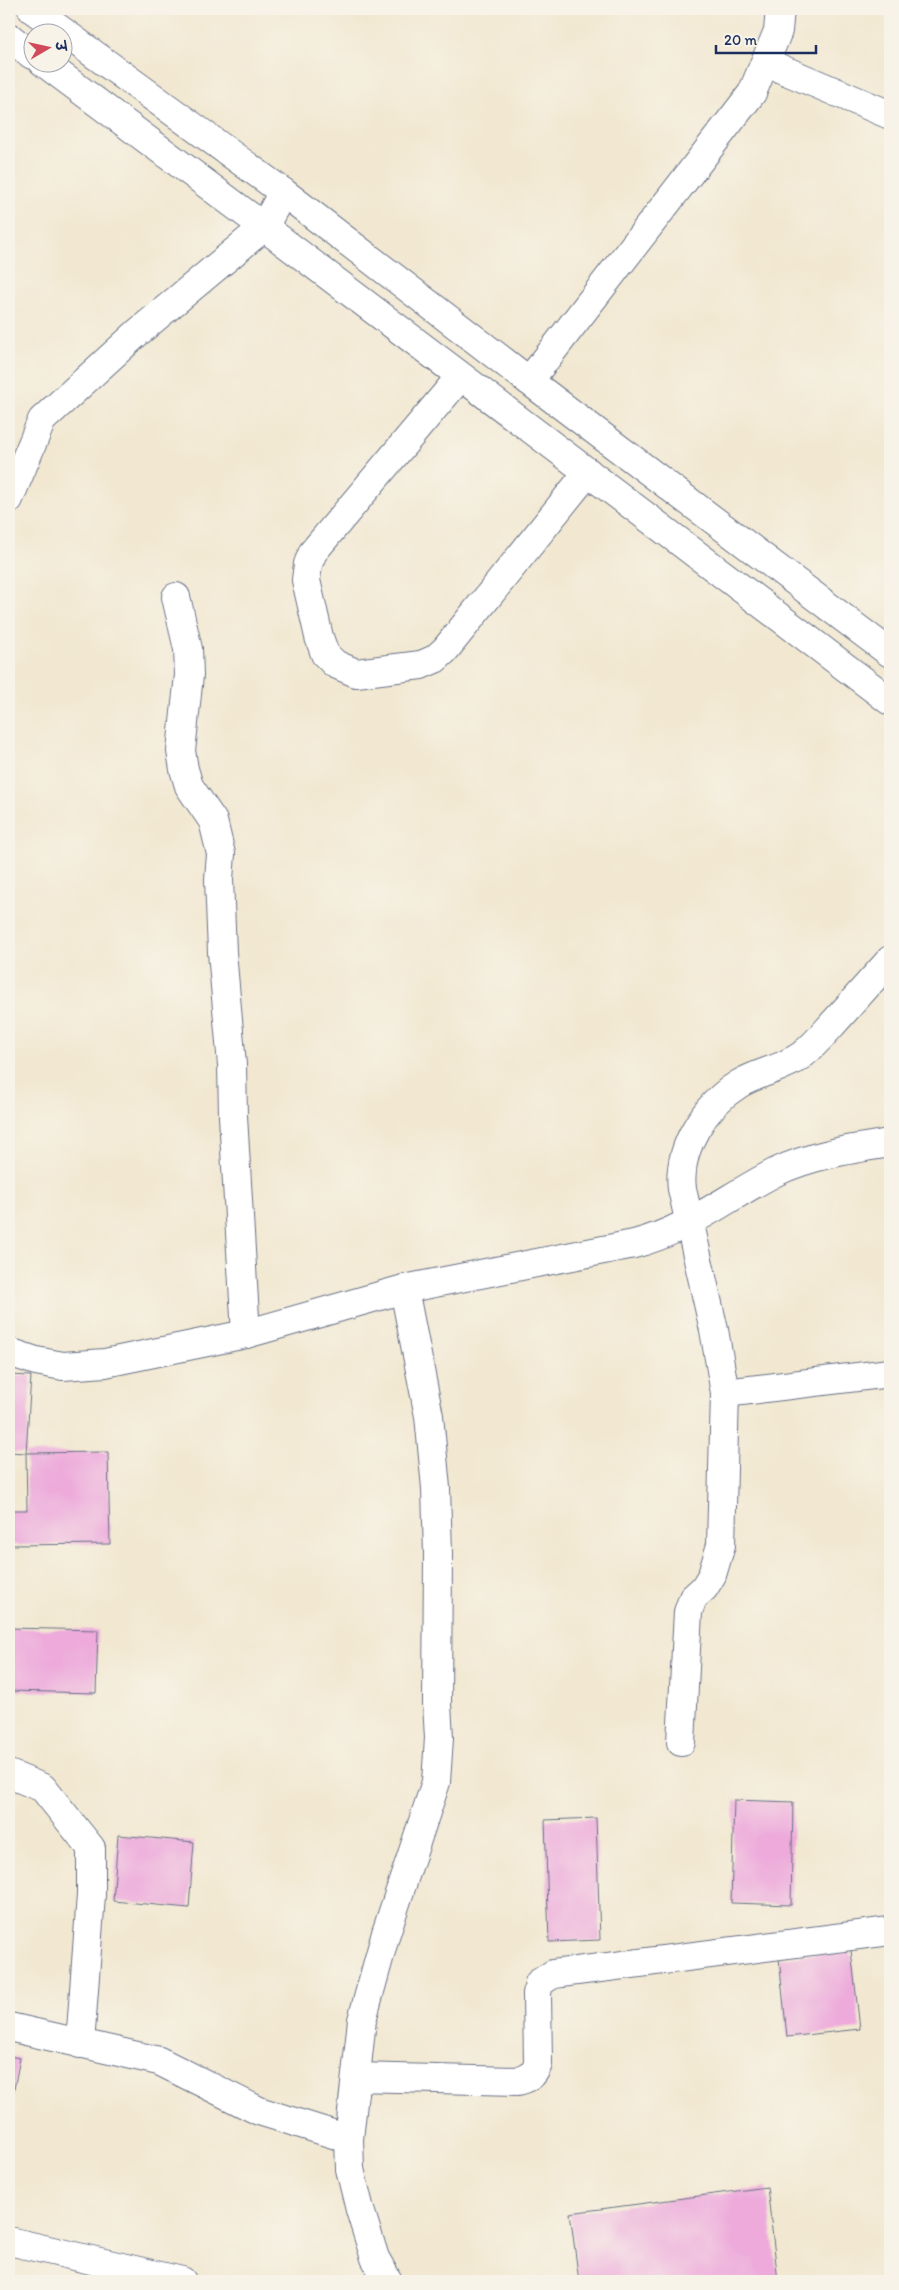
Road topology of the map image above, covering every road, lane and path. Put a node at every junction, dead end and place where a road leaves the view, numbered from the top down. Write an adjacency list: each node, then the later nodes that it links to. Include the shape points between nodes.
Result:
1 (32, 9): 8 (main road)
2 (780, 9): 5 (main road, via 778,31)
3 (9, 37): 4 (main road)
4 (22, 47)
5 (765, 62): 7 (main road); 11 (main road, via 752,93 737,114)
6 (56, 72): 9 (main road)
7 (890, 116)
8 (283, 192): 9 (main road); 11 (main road)
9 (264, 227): 10 (main road); 13 (main road, via 136,334 42,420)
10 (460, 377): 12 (main road); 12 (main road, via 313,552 306,580 319,637 325,654 335,664 356,673 436,659)
11 (529, 381): 15 (main road)
12 (588, 472): 16 (main road)
13 (9, 499)
14 (176, 597): 21 (main road, via 188,649 189,675 181,751 184,769 189,786 213,821 221,854 222,952 232,1065)
15 (890, 653)
16 (890, 701)
17 (890, 960): 19 (main road, via 815,1044 800,1056 740,1083 710,1110 696,1129 680,1174)
18 (890, 1143): 19 (main road, via 804,1161 777,1172)
19 (689, 1223): 20 (main road, via 659,1238 634,1244); 24 (main road)
20 (404, 1289): 21 (main road); 30 (main road, via 429,1416 436,1488 439,1760 428,1810 401,1886 362,2020)
21 (246, 1334): 22 (main road, via 81,1366 36,1361)
22 (9, 1352)
23 (890, 1373): 24 (main road)
24 (725, 1393): 25 (main road, via 721,1544 712,1574 693,1598 688,1612)
25 (681, 1742)
26 (9, 1774): 29 (main road, via 43,1788 90,1848 91,1895)
27 (890, 1931): 30 (main road, via 553,1974 539,1983 538,2064 529,2079)
28 (9, 2027): 29 (main road)
29 (80, 2044): 31 (main road, via 159,2061 260,2111)
30 (356, 2077): 31 (main road)
31 (349, 2139): 34 (main road, via 350,2169 360,2210 375,2258)
32 (9, 2241): 33 (main road)
33 (182, 2281)
34 (388, 2281)

